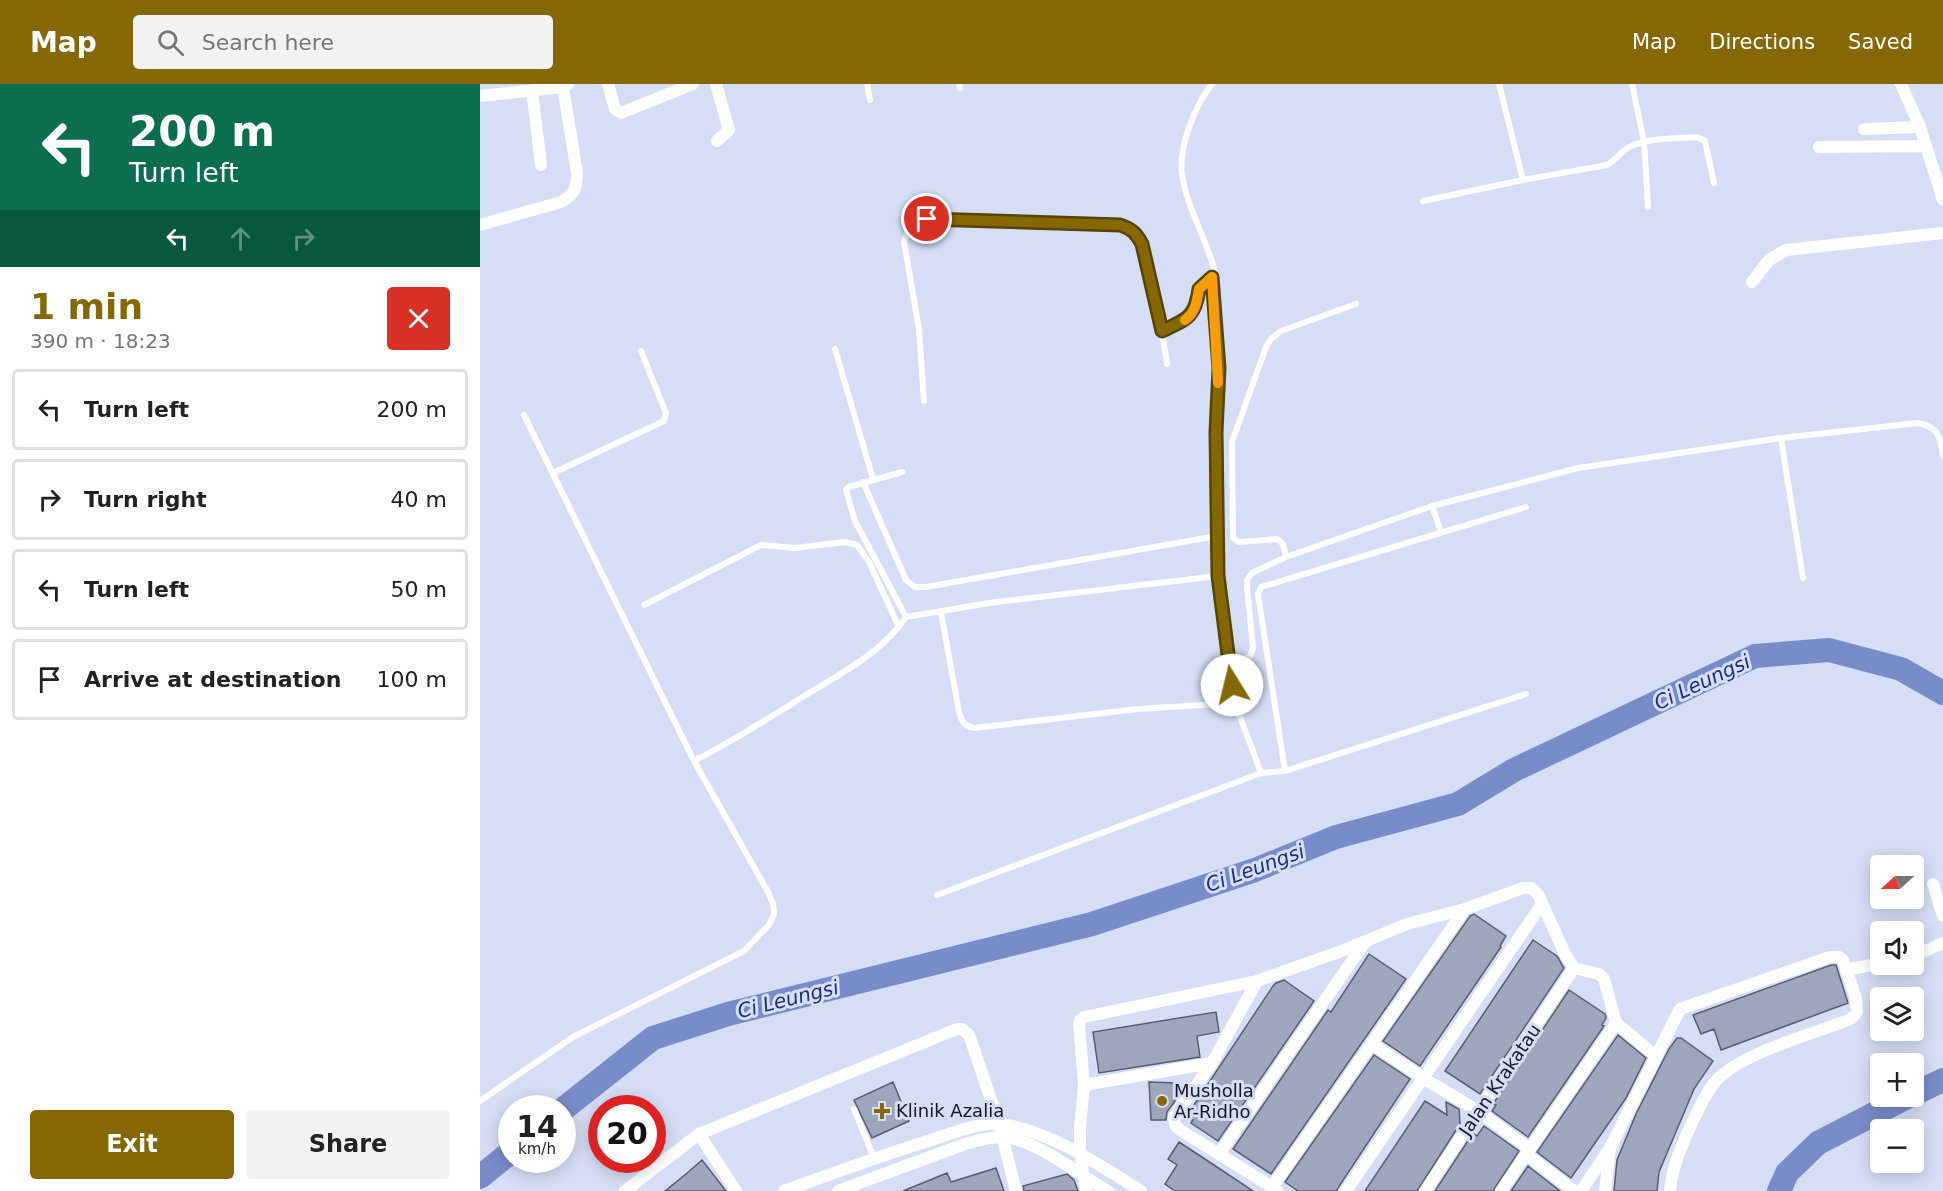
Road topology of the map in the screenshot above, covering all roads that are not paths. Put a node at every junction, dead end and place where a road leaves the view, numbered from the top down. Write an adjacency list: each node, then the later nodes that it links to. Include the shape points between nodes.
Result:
1 (608, 84): 2 (street, via 615,109 621,113)
2 (693, 84)
3 (716, 84): 15 (street, via 729,130)
4 (867, 84): 12 (lane)
5 (1212, 84): 27 (lane, via 1190,125 1182,172 1214,268)
6 (1499, 84): 20 (lane)
7 (1632, 84): 16 (lane)
8 (1902, 84): 13 (street)
9 (566, 85): 10 (street); 25 (street, via 578,173 572,196)
10 (532, 90): 11 (street); 19 (street)
11 (480, 96)
12 (870, 100)
13 (1920, 127): 14 (street); 17 (street)
14 (1864, 129)
15 (717, 141)
16 (1644, 142): 20 (lane, via 1628,147 1607,165); 21 (lane, via 1701,138 1705,141); 24 (lane)
17 (1925, 146): 18 (street); 23 (street)
18 (1819, 147)
19 (541, 165)
20 (1523, 180): 22 (lane)
21 (1714, 183)
22 (1423, 201)
23 (1943, 201)
24 (1648, 207)
25 (480, 225)
26 (1943, 233): 28 (street, via 1786,250 1769,260)
27 (1212, 277): 30 (lane, via 1199,289 1191,315); 45 (lane, via 1219,368)
28 (1752, 282)
29 (1356, 304): 46 (lane, via 1271,339 1232,441 1233,538 1239,542 1277,539 1283,544)
30 (1162, 331): 33 (lane); 34 (lane, via 1142,244 1128,228 927,219 915,222 907,230 904,242 919,329)
31 (835, 349): 40 (lane)
32 (640, 351): 39 (lane, via 666,413 664,421)
33 (1167, 364)
34 (924, 401)
35 (524, 415): 39 (lane)
36 (1781, 438): 37 (lane, via 1918,423 1936,431); 42 (lane, via 1578,468); 48 (lane)
37 (1943, 456)
38 (902, 472): 40 (lane)
39 (554, 473): 56 (lane)
40 (873, 479): 41 (lane)
41 (863, 482): 45 (lane, via 906,580 915,587); 51 (lane, via 846,490 855,521)
42 (1432, 506): 44 (lane); 46 (lane)
43 (1526, 507): 44 (lane)
44 (1441, 532): 57 (lane, via 1261,587 1258,594)
45 (1217, 536): 47 (lane)
46 (1286, 558): 53 (lane, via 1259,569 1247,580 1253,648 1250,656)
47 (1218, 576): 50 (lane); 53 (lane)
48 (1803, 578)
49 (644, 605): 52 (lane, via 761,545 795,548 845,542 857,545 869,562)
50 (941, 612): 51 (lane); 55 (lane, via 959,712 966,726)
51 (906, 617): 52 (lane)
52 (899, 627): 56 (lane, via 862,660)
53 (1228, 667): 55 (lane)
54 (1526, 694): 57 (lane)
55 (1235, 703): 58 (lane)
56 (694, 761): 77 (lane, via 768,892 774,914 770,925 744,951 573,1036)
57 (1285, 771): 58 (lane)
58 (1261, 772): 60 (lane)
59 (1933, 884): 63 (street)
60 (937, 895)
61 (1542, 904): 62 (street, via 1535,891 1523,888); 68 (street); 75 (street)
62 (1465, 909): 64 (street, via 1407,924); 72 (street)
63 (1943, 916)
64 (1365, 942): 70 (street); 86 (street)
65 (1943, 943): 66 (street)
66 (1924, 952)
67 (1870, 965): 69 (street)
68 (1574, 968): 71 (street, via 1604,979); 79 (street, Jalan Krakatau)
69 (1846, 970): 73 (street, via 1839,957 1830,957 1685,1006 1678,1011); 104 (street, via 1858,1008 1852,1018 1755,1055 1722,1075 1701,1105 1678,1151)
70 (1257, 981): 74 (street); 76 (street, via 1084,1017 1079,1025)
71 (1616, 1023): 73 (street); 84 (street)
72 (1372, 1044): 75 (street); 89 (street)
73 (1656, 1056): 83 (street)
74 (1212, 1063): 76 (street); 86 (street, via 1174,1117 1180,1130)
75 (1423, 1078): 79 (street); 98 (street)
76 (1083, 1085): 85 (street)
77 (480, 1101)
78 (854, 1109): 87 (lane)
79 (1478, 1111): 84 (street); 99 (street, Jalan Krakatau)
80 (999, 1123): 81 (street, via 969,1035 957,1029); 82 (street); 85 (street); 87 (street, via 958,1131)
81 (699, 1134): 90 (street); 91 (street)
82 (1002, 1137): 88 (street, via 1042,1151); 93 (street, via 965,1144); 94 (street)
83 (1610, 1148): 102 (street); 103 (street)
84 (1528, 1152): 100 (street); 101 (street)
85 (1080, 1153): 88 (street); 97 (street)
86 (1219, 1154): 89 (street)
87 (874, 1158): 92 (street)
88 (1083, 1176): 95 (street); 96 (street)
89 (1275, 1189)
90 (625, 1191)
91 (736, 1191)
92 (784, 1191)
93 (837, 1191)
94 (1016, 1191)
95 (1086, 1191)
96 (1108, 1191)
97 (1141, 1191)
98 (1346, 1191)
99 (1425, 1191)
100 (1501, 1191)
101 (1574, 1191)
102 (1581, 1191)
103 (1605, 1191)
104 (1670, 1191)

